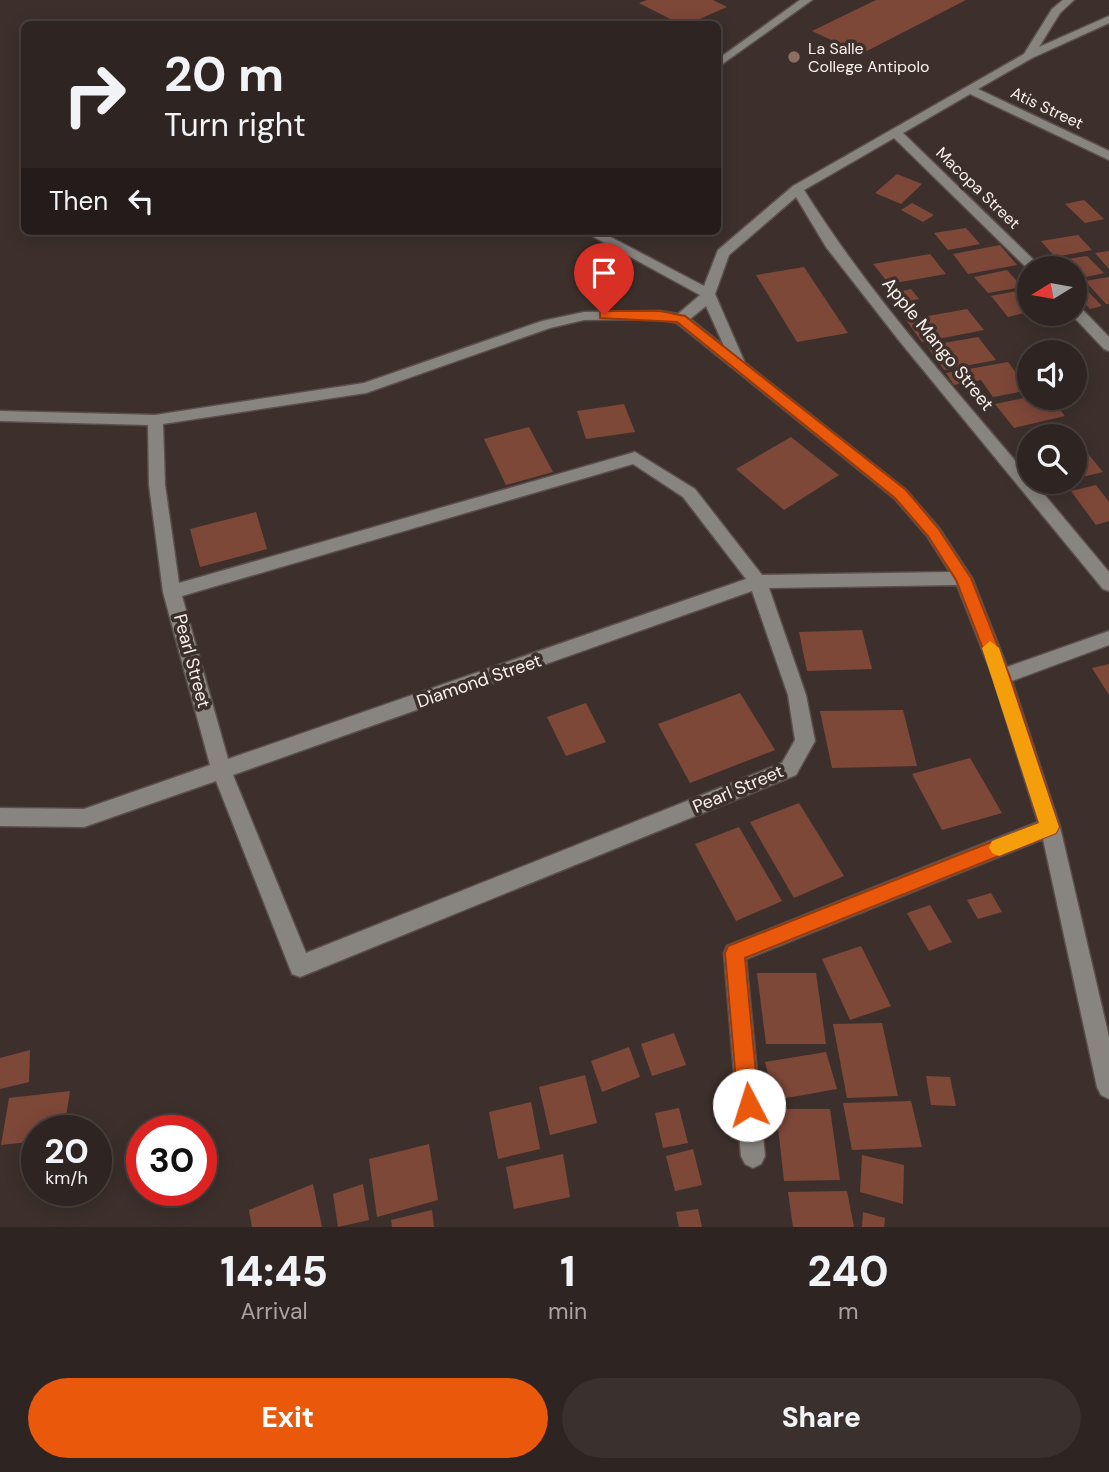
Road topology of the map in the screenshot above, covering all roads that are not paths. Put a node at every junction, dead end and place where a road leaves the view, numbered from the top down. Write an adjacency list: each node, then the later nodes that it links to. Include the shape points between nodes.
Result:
1 (807, 0): 5 (street)
2 (1069, 0): 4 (street, via 1056,11)
3 (1109, 19): 4 (street)
4 (1028, 56): 6 (street)
5 (721, 62)
6 (971, 90): 7 (street); 8 (street, Atis Street)
7 (897, 134): 9 (street); 11 (street, Macopa Street)
8 (1108, 152)
9 (797, 189): 12 (street, via 723,253); 21 (street, Apple Mango Street, via 831,244 906,340)
10 (597, 235): 12 (street)
11 (1023, 256)
12 (708, 294): 13 (street); 16 (street)
13 (681, 318): 16 (street); 18 (street, via 584,316 547,324 366,388)
14 (1087, 323): 15 (street)
15 (1109, 346)
16 (739, 365): 19 (street, via 901,494)
17 (0, 416): 18 (street)
18 (155, 420): 22 (street, Pearl Street, via 157,485)
19 (963, 578): 20 (street, Diamond Street); 24 (street)
20 (758, 582): 22 (street, Pearl Street, via 689,493 635,458); 25 (street, Diamond Street); 25 (street, Pearl Street, via 797,695 805,741 789,769 300,966)
21 (1109, 584)
22 (172, 592): 25 (street, Pearl Street)
23 (1109, 638): 24 (street)
24 (1002, 677): 27 (street)
25 (222, 772): 26 (street, Diamond Street, via 84,818)
26 (0, 817)
27 (1049, 827): 28 (street); 30 (street, via 735,953)
28 (1103, 1042): 29 (street)
29 (1109, 1087)
30 (753, 1156)

